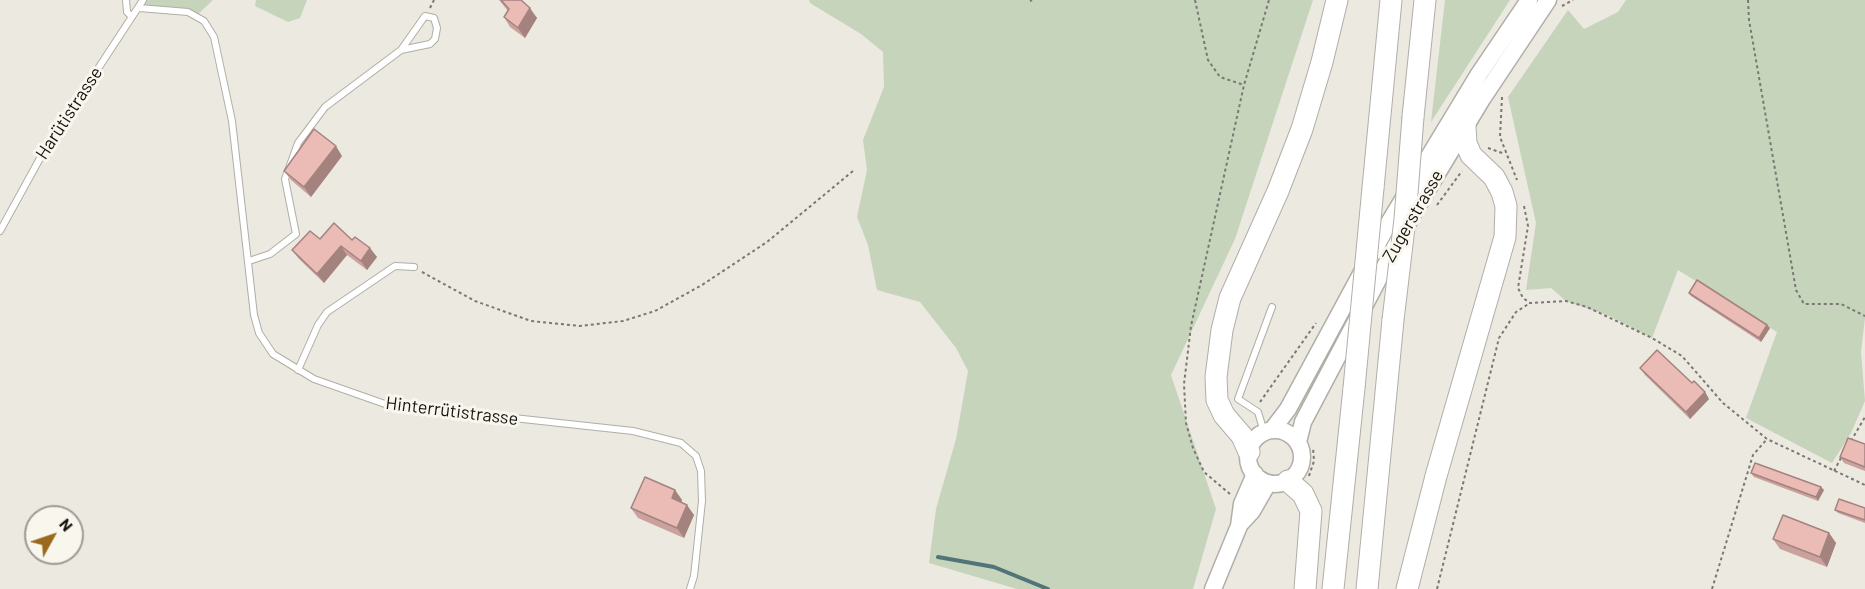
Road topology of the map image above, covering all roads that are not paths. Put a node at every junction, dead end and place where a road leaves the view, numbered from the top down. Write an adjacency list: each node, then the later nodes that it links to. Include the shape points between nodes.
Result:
1 (126, 0): 9 (lane, via 127,12)
2 (143, 0): 8 (lane, Harütistrasse)
3 (1336, 0): 19 (highway, via 1302,129 1230,298 1222,330 1216,376 1218,400)
4 (1392, 0): 25 (highway, bridge)
5 (1425, 0): 26 (highway, bridge)
6 (1529, 0): 17 (main road, Zugerstrasse, via 1387,226 1288,409)
7 (1548, 0): 11 (main road, Zugerstrasse)
8 (139, 8): 9 (lane, Harütistrasse); 13 (lane, Hinterrütistrasse, via 188,12 204,21 214,37 232,121)
9 (132, 17): 12 (lane, Harütistrasse, via 44,151)
10 (401, 50): 10 (lane, via 430,44 437,28 434,18 425,16); 13 (lane, via 325,107 298,143 285,179 296,234 270,254)
11 (1465, 126): 18 (main road, Zugerstrasse, via 1338,352 1303,422); 27 (highway, via 1466,143 1473,157 1500,186 1506,206 1505,237)
12 (0, 231)
13 (249, 261): 16 (lane, Hinterrütistrasse, via 259,333 273,354)
14 (414, 267): 16 (lane, via 395,266 327,312)
15 (1272, 307): 17 (lane, via 1238,399 1258,412)
16 (298, 370): 22 (lane, Hinterrütistrasse, via 330,386 385,404 633,431 681,443 696,456 701,471 702,501)
17 (1268, 431): 18 (main road, via 1286,433); 19 (main road, Zugerstrasse, via 1252,444)
18 (1298, 442): 20 (main road, Zugerstrasse, via 1300,468)
19 (1249, 452): 20 (main road, via 1249,460)
20 (1270, 479): 21 (main road, Zugerstrasse); 21 (main road, Zugerstrasse, via 1242,504); 24 (highway, via 1303,494 1311,511)
21 (1239, 526): 23 (main road, Zugerstrasse)
22 (690, 589)
23 (1213, 589)
24 (1305, 589)
25 (1334, 589)
26 (1367, 589)
27 (1407, 589)

